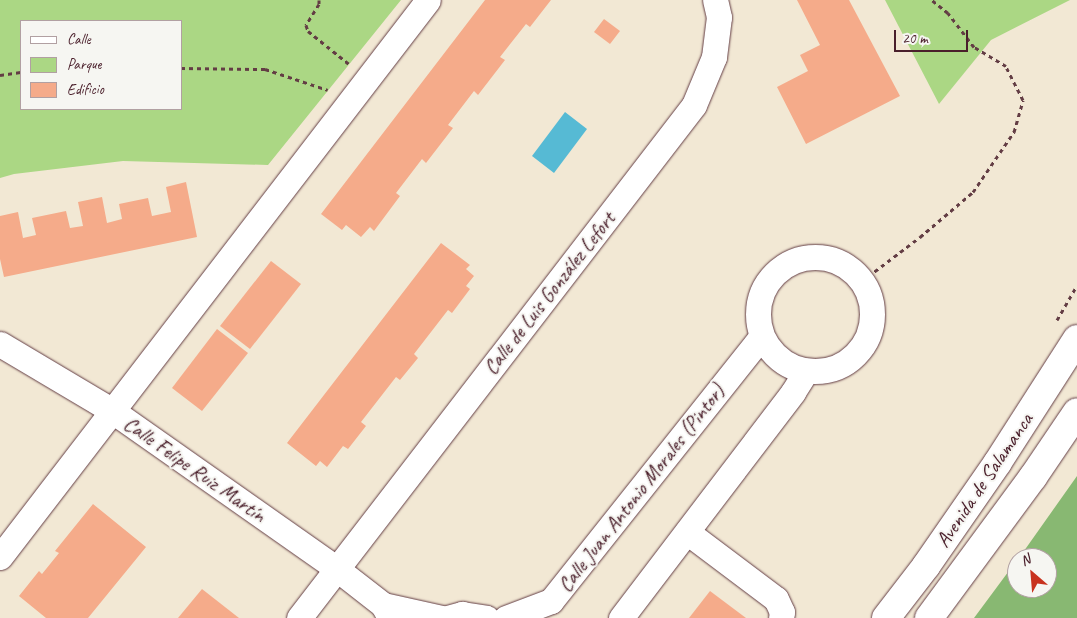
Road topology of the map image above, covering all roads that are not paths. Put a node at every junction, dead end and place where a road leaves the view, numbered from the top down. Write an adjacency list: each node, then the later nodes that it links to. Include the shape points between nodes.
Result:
1 (428, 0): 7 (street)
2 (715, 0): 11 (street, Calle de Luis González Lefort, via 719,17 714,57 694,105)
3 (761, 337): 6 (street, via 775,355); 6 (street, via 758,304 765,286 777,271 793,261 812,257 831,259 849,267 862,281 870,298 872,317 868,336 858,352 843,364 825,371); 17 (street, Calle Juan Antonio Morales (Pintor), via 552,601)
4 (1077, 339): 20 (highway, Avenida de Salamanca, via 998,462)
5 (0, 344): 7 (street, Calle Felipe Ruiz Martín)
6 (806, 371): 9 (street)
7 (111, 410): 10 (street); 11 (street, Calle Felipe Ruiz Martín)
8 (1077, 412): 21 (highway, Avenida de Salamanca, via 1022,493)
9 (687, 532): 18 (street); 19 (street, via 776,599)
10 (0, 557)
11 (337, 569): 12 (street, Calle Felipe Ruiz Martín); 13 (street, Calle de Luis González Lefort)
12 (387, 612): 14 (street, Calle Felipe Ruiz Martín)
13 (299, 618)
14 (442, 618)
15 (446, 618): 16 (street, via 462,614)
16 (487, 618)
17 (506, 618)
18 (621, 618)
19 (781, 618)
20 (886, 618)
21 (929, 618)

